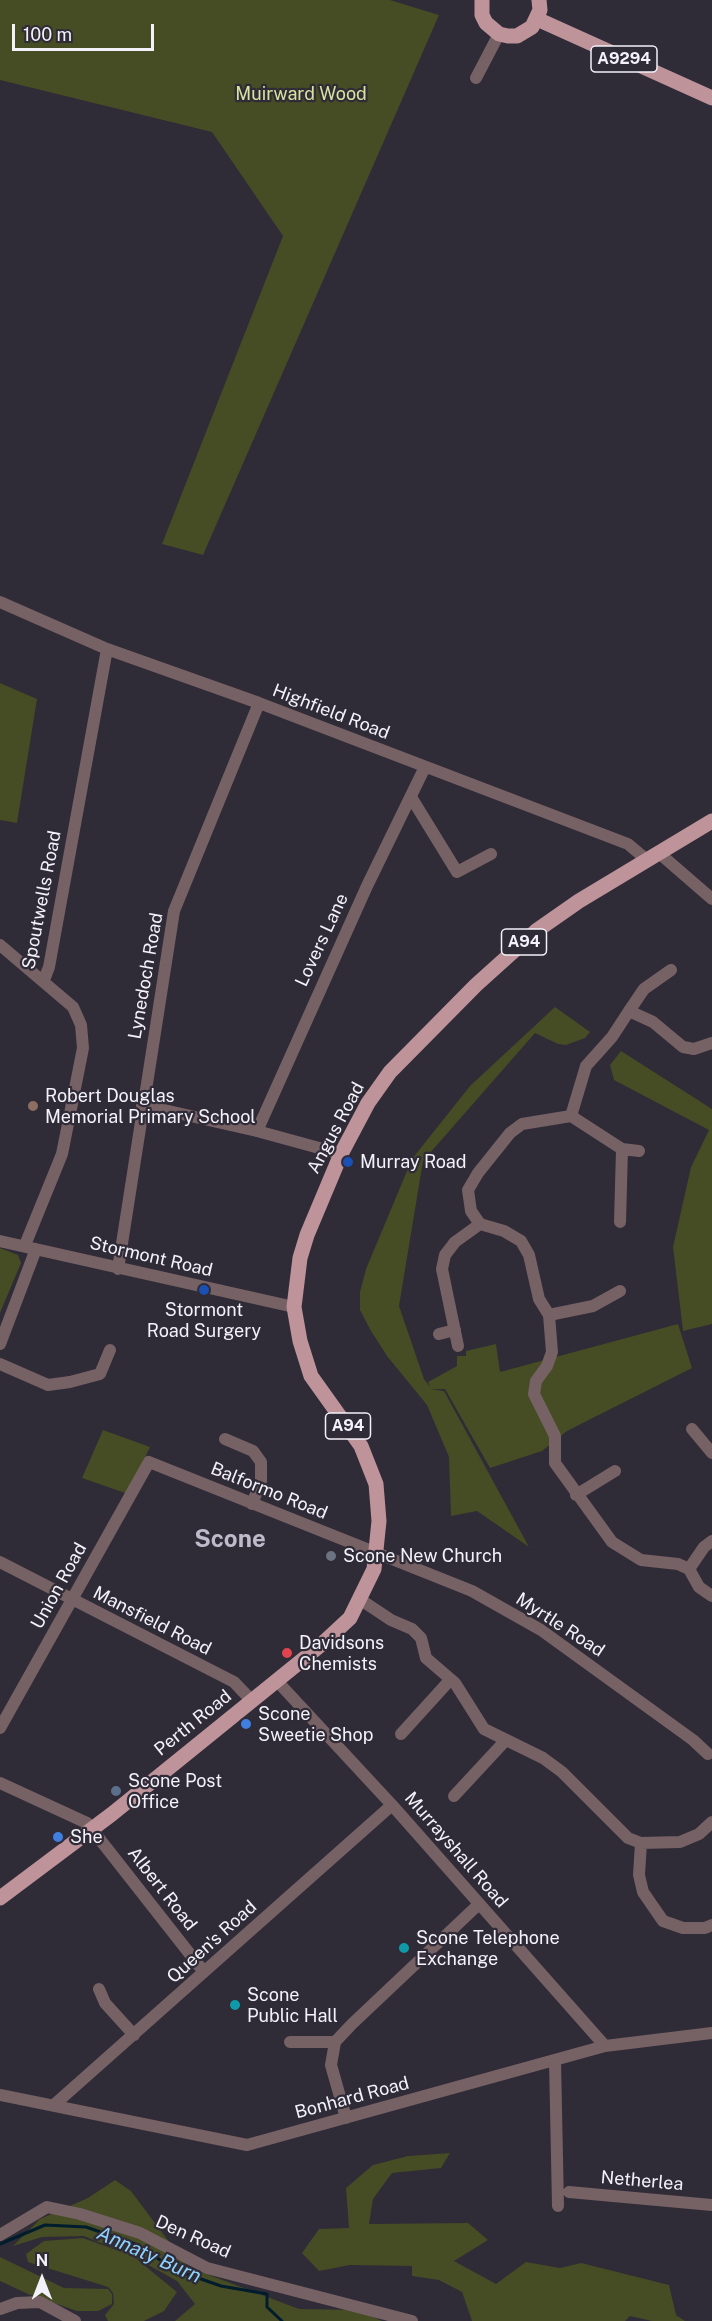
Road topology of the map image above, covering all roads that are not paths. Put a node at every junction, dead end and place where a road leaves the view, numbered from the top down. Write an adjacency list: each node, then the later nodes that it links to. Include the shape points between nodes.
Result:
1 (482, 0): 4 (main road, via 486,23)
2 (539, 0): 3 (main road)
3 (537, 20): 4 (main road, via 517,36); 6 (main road, A9294)
4 (499, 34): 5 (street)
5 (476, 78)
6 (712, 98)
7 (0, 602): 8 (street, Highfield Road)
8 (107, 649): 9 (street, Highfield Road); 18 (street, Spoutwells Road)
9 (259, 703): 10 (street, Highfield Road); 21 (street, Lynedoch Road, via 174,911)
10 (425, 767): 11 (street, Lovers Lane); 14 (street, Highfield Road)
11 (411, 797): 13 (street, via 457,872); 23 (street, Lovers Lane)
12 (712, 821): 14 (main road, Angus Road / A94)
13 (491, 854)
14 (653, 856): 15 (street, Highfield Road); 26 (main road, Angus Road / A94, via 559,915 476,984 390,1072 368,1102)
15 (712, 899)
16 (0, 945): 18 (street)
17 (671, 970): 19 (street, via 644,989)
18 (44, 980): 30 (street, Spoutwells Road, via 73,1007 81,1025 83,1048 62,1154)
19 (629, 1011): 20 (street, via 653,1023 683,1047 694,1049); 22 (street, via 586,1066)
20 (712, 1043)
21 (142, 1105): 23 (street); 31 (street, Lynedoch Road)
22 (571, 1116): 24 (street); 28 (street, via 522,1124 510,1133 468,1190 471,1211)
23 (256, 1131): 26 (street)
24 (622, 1149): 25 (street); 27 (street)
25 (639, 1151)
26 (341, 1154): 33 (main road, Angus Road / A94, via 307,1234)
27 (620, 1221)
28 (480, 1224): 34 (street, via 521,1241 529,1256 539,1299); 35 (street, via 455,1242 445,1255 442,1269)
29 (0, 1241): 30 (street, Stormont Road)
30 (31, 1247): 31 (street, Stormont Road); 37 (street, Spoutwells Road)
31 (118, 1269): 33 (street, Stormont Road)
32 (620, 1291): 34 (street, via 593,1306)
33 (294, 1307): 49 (main road, Angus Road / A94, via 311,1376 371,1465 379,1506)
34 (549, 1315): 46 (street, via 552,1352 536,1381 534,1394 555,1436 555,1463)
35 (455, 1330): 36 (street); 38 (street)
36 (439, 1334)
37 (0, 1344)
38 (458, 1346)
39 (110, 1350): 40 (street, via 100,1374 48,1385)
40 (0, 1364)
41 (692, 1429): 43 (street)
42 (225, 1439): 47 (street, via 253,1451 261,1462 261,1481)
43 (712, 1453)
44 (150, 1462): 47 (street, Balformo Road); 53 (street, Union Road)
45 (615, 1471): 46 (street)
46 (576, 1495): 51 (street, via 612,1542 641,1560)
47 (252, 1504): 49 (street, Balformo Road)
48 (712, 1541): 51 (street)
49 (376, 1552): 54 (main road, Perth Road / A94, via 374,1569); 61 (street, Myrtle Road, via 472,1591 541,1630)
50 (0, 1562): 53 (street, Mansfield Road)
51 (689, 1569): 52 (street, via 699,1587)
52 (712, 1596)
53 (71, 1600): 57 (street, Mansfield Road, via 234,1682); 58 (street, Union Road)
54 (361, 1600): 55 (street, via 412,1629 421,1638 426,1658); 56 (main road, Perth Road / A94, via 341,1627)
55 (450, 1680): 59 (street); 60 (street, via 484,1728)
56 (277, 1681): 57 (main road, Perth Road / A94); 64 (street, Murrayshall Road)
57 (252, 1701): 66 (main road, Perth Road / A94)
58 (0, 1728)
59 (401, 1734)
60 (506, 1741): 63 (street); 67 (street, via 543,1758 562,1772 628,1838)
61 (708, 1754)
62 (0, 1784): 66 (street, via 87,1823)
63 (454, 1796)
64 (392, 1805): 69 (street, Murrayshall Road); 71 (street, Queen's Road)
65 (712, 1822): 67 (street, via 699,1834 680,1842)
66 (92, 1829): 68 (main road, Perth Road / A94); 71 (street, Albert Road)
67 (641, 1843): 70 (street, via 639,1875 643,1892 663,1922 683,1928)
68 (0, 1898)
69 (479, 1904): 76 (street); 77 (street, Murrayshall Road)
70 (712, 1925)
71 (204, 1972): 74 (street, Queen's Road)
72 (99, 1989): 74 (street, via 105,2003)
73 (712, 2033): 77 (street, Bonhard Road)
74 (134, 2035): 80 (street, Queen's Road)
75 (290, 2042): 76 (street)
76 (336, 2042): 81 (street, via 331,2065)
77 (605, 2046): 78 (street, Bonhard Road)
78 (555, 2060): 81 (street, Bonhard Road); 82 (street, Netherlea, via 566,2195)
79 (0, 2095): 80 (street, Bonhard Road)
80 (55, 2104): 81 (street, Bonhard Road, via 247,2145)
81 (346, 2118)
82 (712, 2205)
83 (0, 2235): 86 (street, Den Road, via 46,2207 140,2233 207,2268)
84 (0, 2309): 85 (street, via 40,2302)
85 (75, 2321)
86 (412, 2321)

